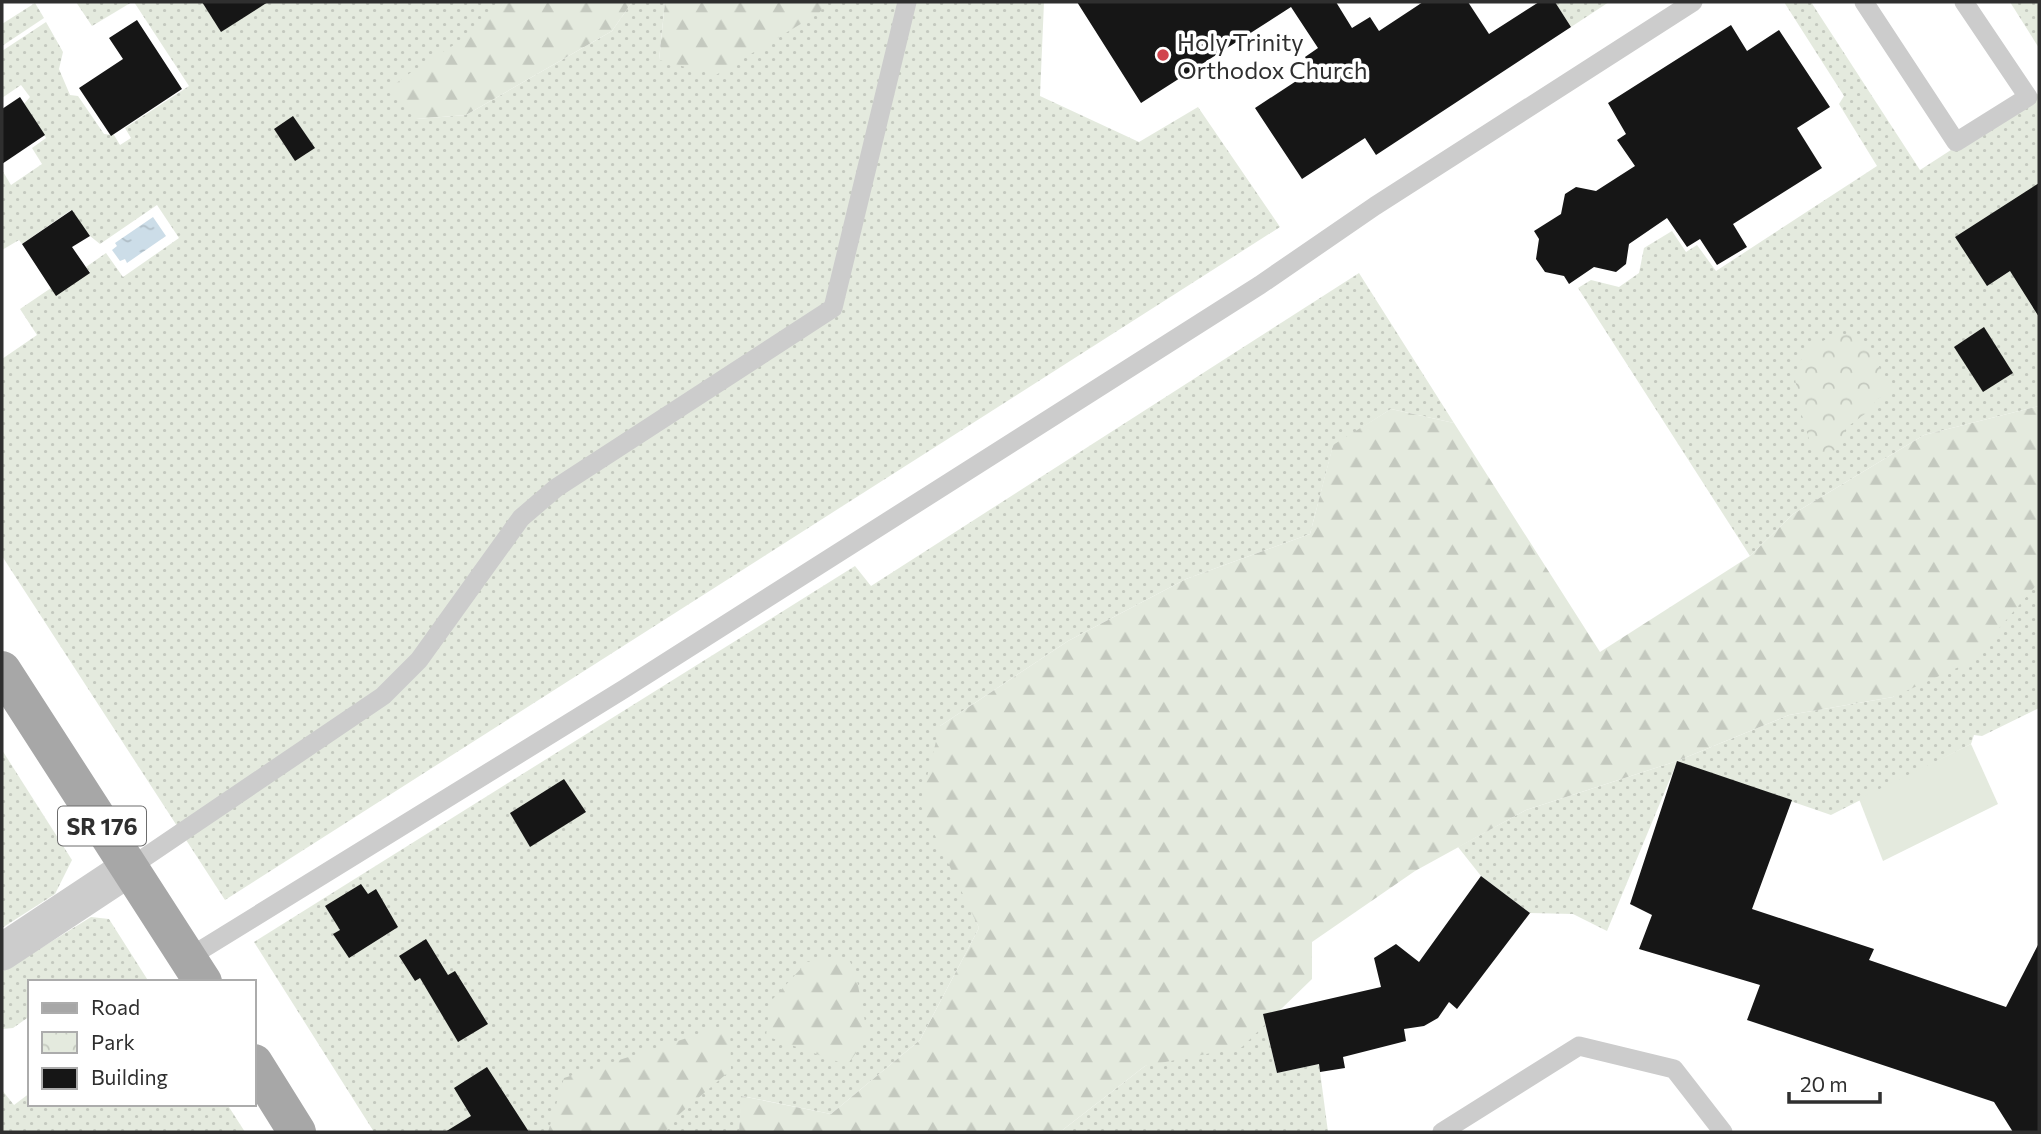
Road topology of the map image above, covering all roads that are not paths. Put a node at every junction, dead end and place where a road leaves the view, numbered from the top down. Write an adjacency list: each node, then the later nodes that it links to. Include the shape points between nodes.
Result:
1 (907, 2): 6 (lane, via 833,307 556,488 521,518 419,660 383,696)
2 (1693, 2): 8 (lane)
3 (1864, 2): 4 (lane, via 1956,142 2028,97)
4 (1964, 2)
5 (2, 670): 6 (main road, SR 176)
6 (129, 868): 7 (street); 8 (main road, SR 176)
7 (2, 952)
8 (195, 970)
9 (256, 1066): 11 (main road)
10 (1722, 1131): 12 (lane, via 1674,1069 1579,1046)
11 (297, 1132)
12 (1442, 1132)

